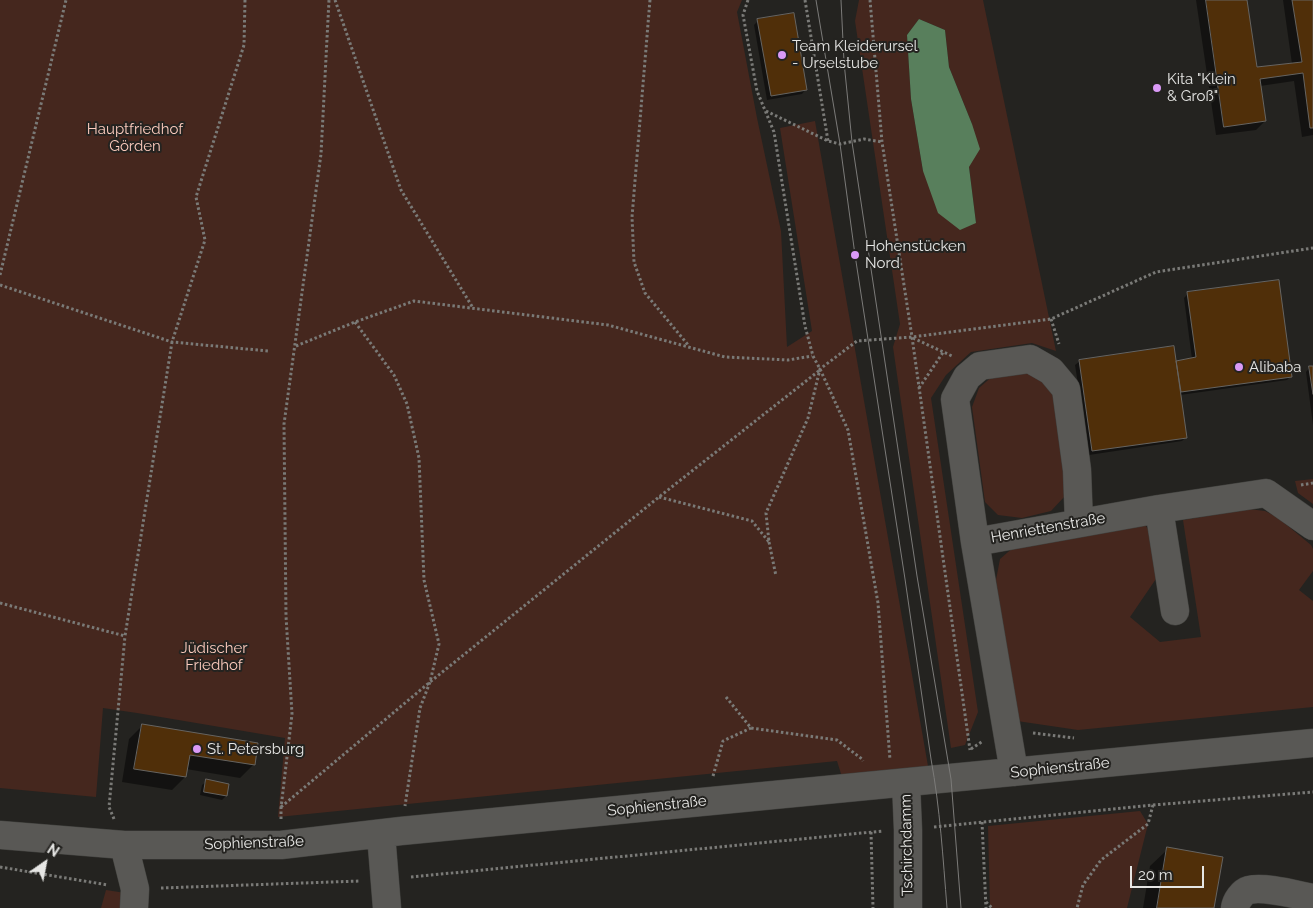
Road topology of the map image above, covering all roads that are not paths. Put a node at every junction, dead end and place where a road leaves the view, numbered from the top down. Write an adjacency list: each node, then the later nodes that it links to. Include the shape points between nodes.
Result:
1 (1159, 509): 2 (street, Henriettenstraße); 3 (street, Henriettenstraße, via 1266,493); 5 (street)
2 (1079, 522): 4 (street, Henriettenstraße); 4 (street, via 1078,470 1066,389 1051,371 1030,359 980,366 967,377 955,399)
3 (1313, 526)
4 (974, 542): 7 (street, Henriettenstraße)
5 (1175, 611)
6 (1313, 743): 7 (street, Sophienstraße)
7 (1014, 772): 8 (street, Sophienstraße)
8 (906, 782): 9 (street, Sophienstraße); 15 (street, Tschirchdamm)
9 (391, 832): 11 (street, Sophienstraße, via 281,845); 14 (street, via 385,880)
10 (0, 835): 11 (street, Sophienstraße)
11 (124, 845): 12 (street)
12 (134, 898)
13 (1313, 898): 16 (street, via 1261,889 1247,890 1236,901)
14 (387, 908)
15 (908, 908)
16 (1235, 908)

